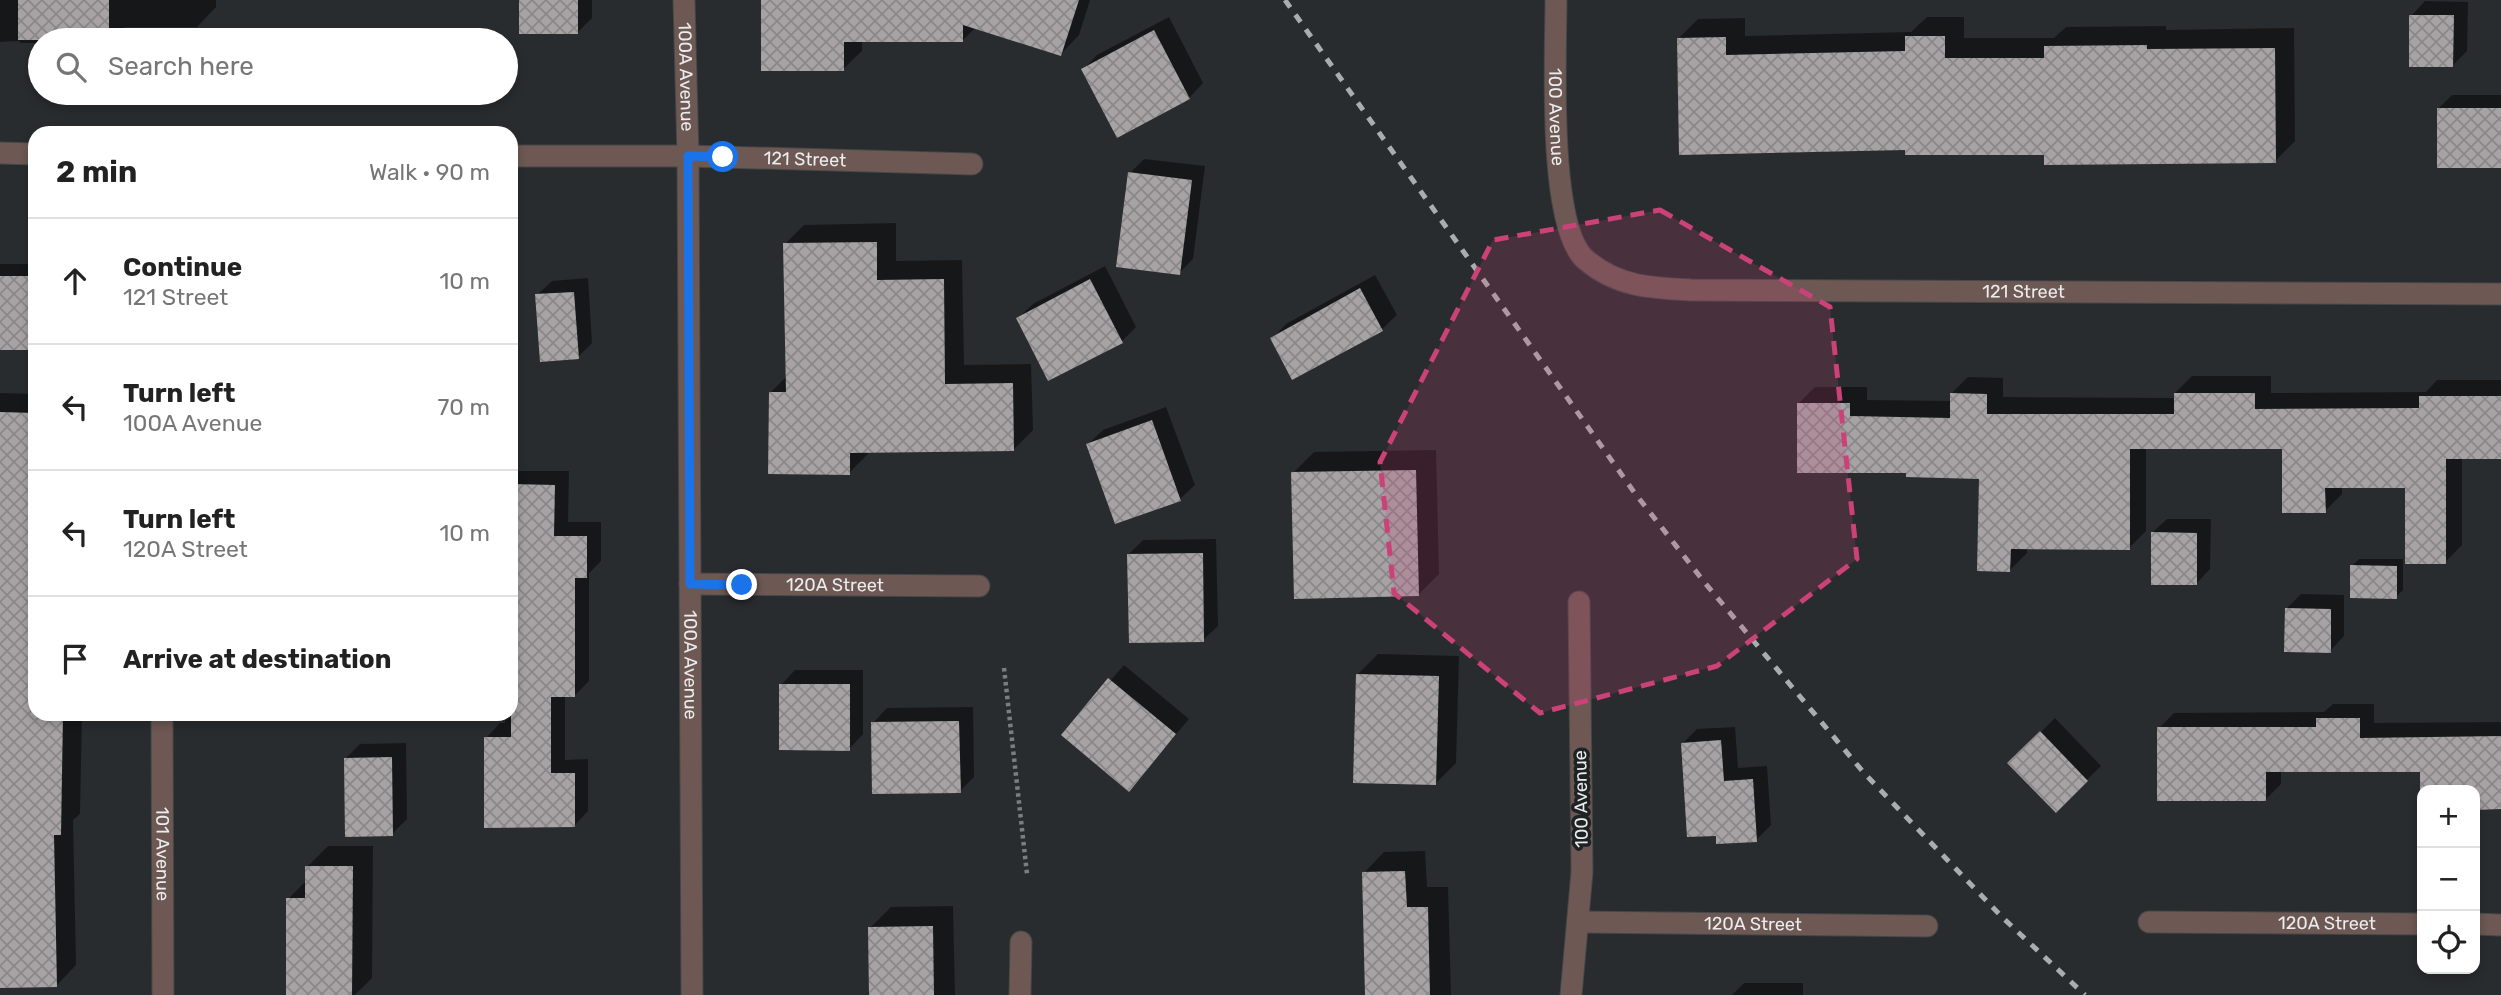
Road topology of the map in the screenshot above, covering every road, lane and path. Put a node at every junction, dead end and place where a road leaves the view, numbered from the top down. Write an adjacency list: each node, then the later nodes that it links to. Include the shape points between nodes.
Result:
1 (684, 0): 6 (street, 100A Avenue)
2 (1556, 0): 8 (street, 100 Avenue, via 1559,184)
3 (0, 153): 4 (street)
4 (28, 154)
5 (518, 156): 6 (street, 121 Street)
6 (688, 156): 7 (street, 121 Street); 10 (street, 100A Avenue)
7 (972, 164)
8 (1569, 233): 9 (street, 121 Street, via 1583,259 1608,276 1641,288)
9 (2501, 293)
10 (690, 584): 11 (street, 120A Street); 24 (street, 100A Avenue)
11 (979, 586)
12 (1579, 602): 16 (street, 100 Avenue, via 1582,872)
13 (1004, 668): 15 (path)
14 (162, 721): 23 (street, 101 Avenue)
15 (1027, 874)
16 (1577, 922): 21 (street, 120A Street); 26 (street, 100 Avenue)
17 (2149, 922): 18 (street, 120A Street)
18 (2417, 924)
19 (2480, 925): 20 (street)
20 (2501, 925)
21 (1927, 926)
22 (1021, 942): 25 (street)
23 (163, 995)
24 (692, 995)
25 (1020, 995)
26 (1571, 995)

